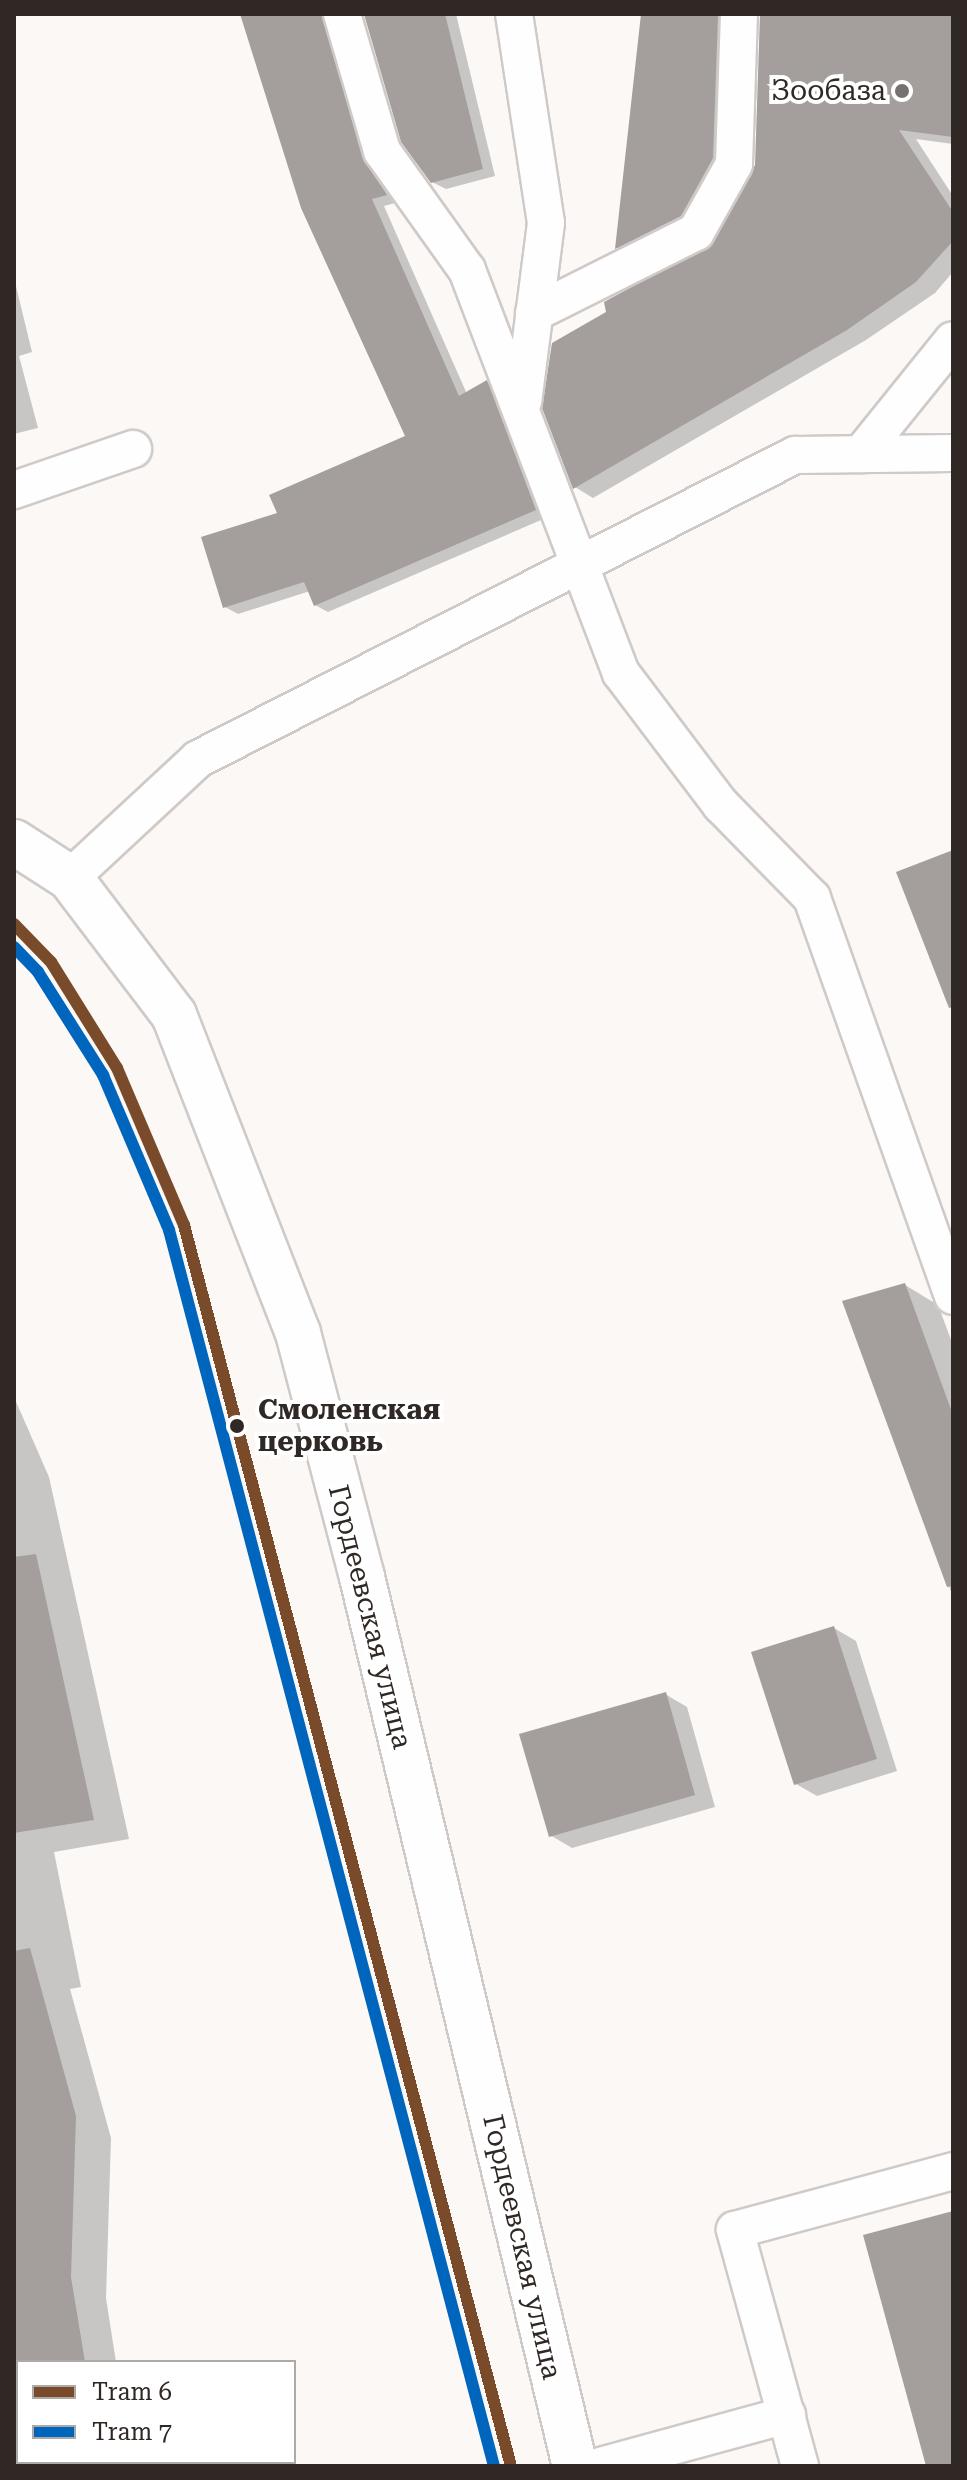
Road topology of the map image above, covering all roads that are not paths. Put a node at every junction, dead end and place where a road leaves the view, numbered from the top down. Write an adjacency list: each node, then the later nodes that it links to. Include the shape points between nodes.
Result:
1 (342, 14): 6 (lane, via 382,151 467,270)
2 (514, 14): 4 (lane, via 546,223)
3 (739, 14): 4 (lane, via 734,164 696,232)
4 (534, 313): 6 (lane)
5 (953, 340): 9 (lane)
6 (522, 408): 11 (lane)
7 (133, 449): 10 (lane)
8 (953, 453): 9 (lane)
9 (861, 454): 11 (lane, via 795,455)
10 (14, 490)
11 (582, 563): 13 (lane, via 198,759); 14 (lane, via 621,673 721,805 812,898)
12 (14, 842): 13 (street, Гордеевская улица)
13 (70, 878): 18 (street, Гордеевская улица, via 174,1015 298,1333 362,1577)
14 (942, 1229): 15 (lane)
15 (953, 1296)
16 (953, 2171): 17 (lane, via 735,2230)
17 (787, 2415): 19 (lane); 20 (lane)
18 (575, 2466)
19 (600, 2466)
20 (800, 2466)

